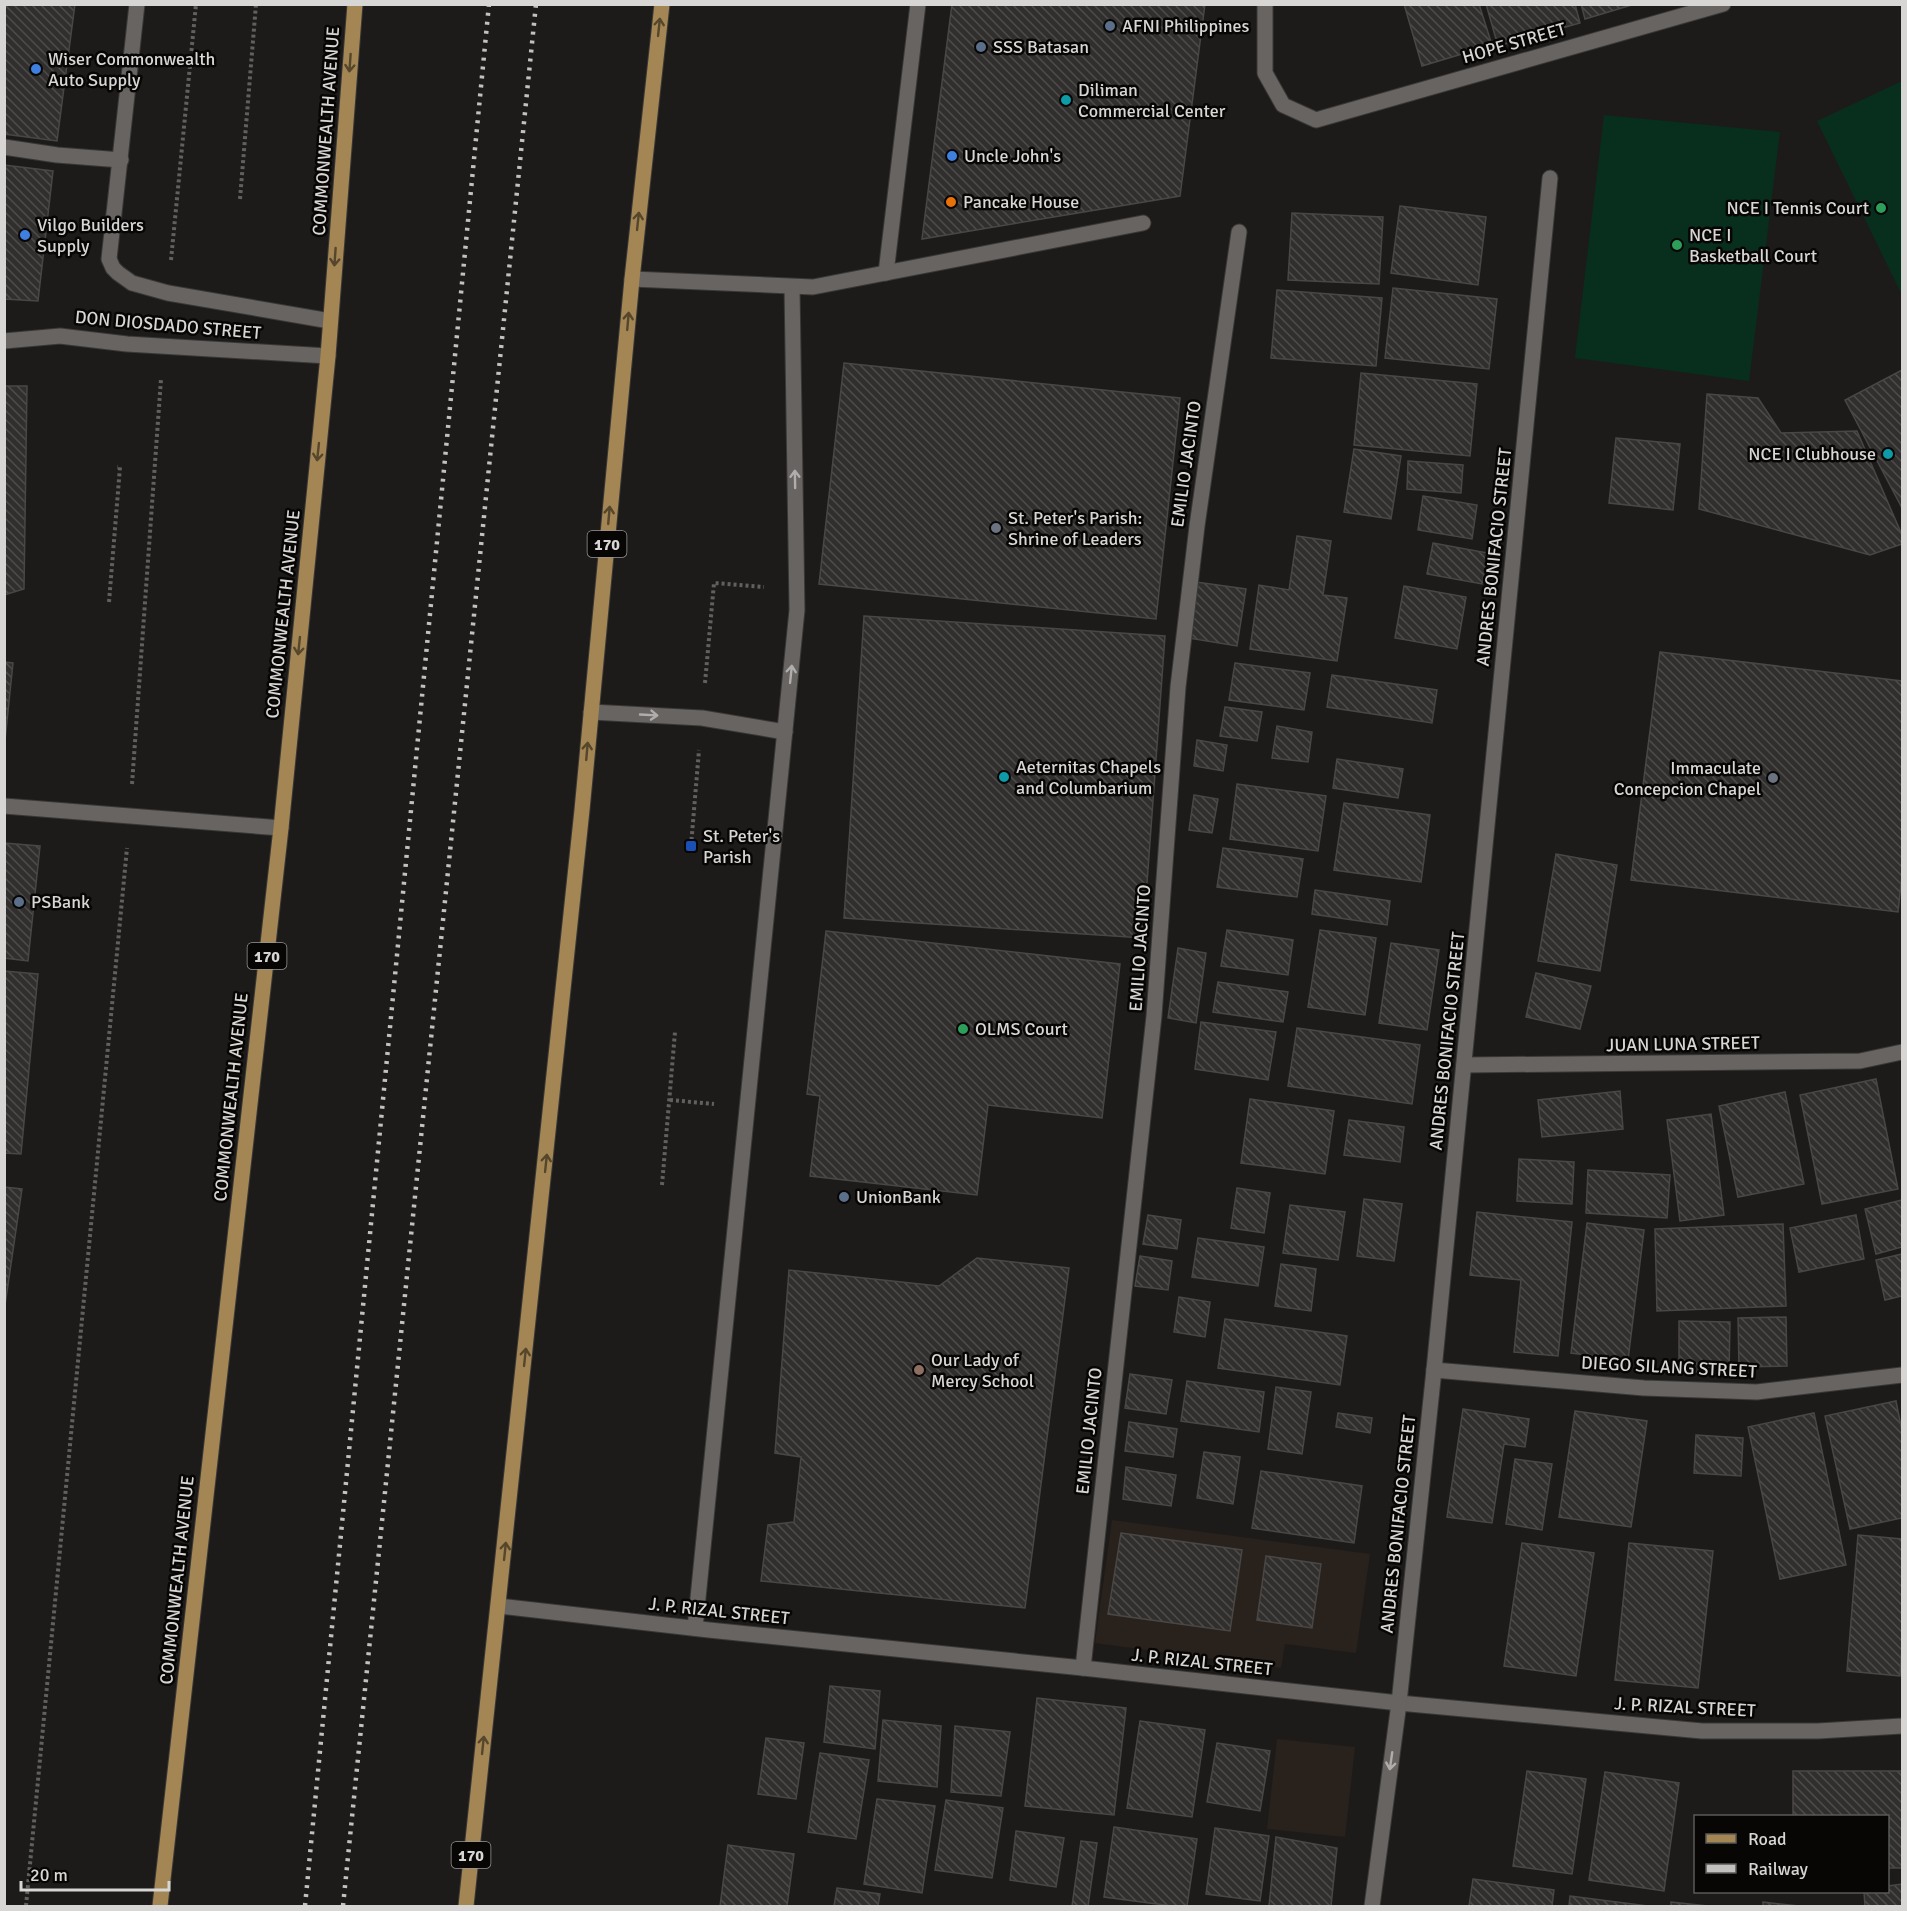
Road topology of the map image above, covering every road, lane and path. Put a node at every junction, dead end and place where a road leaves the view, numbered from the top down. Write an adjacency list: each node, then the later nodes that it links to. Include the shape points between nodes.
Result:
1 (137, 4): 10 (street)
2 (196, 4): 18 (path)
3 (256, 4): 12 (path)
4 (355, 4): 19 (main road, COMMONWEALTH AVENUE / 170, one-way to 19)
5 (662, 4): 16 (main road, 170, one-way to 5)
6 (918, 4): 15 (street)
7 (1265, 4): 8 (street, HOPE STREET, via 1264,73 1283,105 1316,120)
8 (1723, 4)
9 (4, 147): 10 (street)
10 (121, 160): 18 (street, via 110,259 113,268 132,283)
11 (1550, 178): 32 (street, ANDRES BONIFACIO STREET)
12 (240, 199)
13 (1143, 223): 15 (street)
14 (1239, 232): 40 (street, EMILIO JACINTO, via 1178,687 1154,1016)
15 (886, 273): 17 (street, via 813,287)
16 (632, 279): 17 (street); 25 (main road, 170, one-way to 16)
17 (792, 287): 26 (street, one-way to 17, via 797,610)
18 (168, 293): 19 (street)
19 (330, 321): 22 (main road, COMMONWEALTH AVENUE / 170)
20 (4, 341): 21 (street, DON DIOSDADO STREET, via 60,336)
21 (163, 346): 22 (street, DON DIOSDADO STREET); 28 (path)
22 (328, 356): 29 (main road, COMMONWEALTH AVENUE / 170, one-way to 29)
23 (117, 466): 24 (path, via 120,467)
24 (109, 602)
25 (591, 712): 26 (street, one-way to 26, via 702,718); 38 (main road, 170, one-way to 25)
26 (785, 732): 34 (street)
27 (4, 806): 28 (street)
28 (130, 816): 29 (street); 43 (path)
29 (281, 828): 44 (main road, COMMONWEALTH AVENUE / 170)
30 (675, 1032): 33 (path)
31 (1902, 1052): 32 (street, JUAN LUNA STREET, via 1860,1061)
32 (1464, 1065): 36 (street, ANDRES BONIFACIO STREET)
33 (670, 1100): 34 (path); 35 (path)
34 (747, 1107): 39 (street)
35 (662, 1185)
36 (1434, 1370): 37 (street, DIEGO SILANG STREET, via 1644,1388 1757,1392); 41 (street, ANDRES BONIFACIO STREET)
37 (1902, 1375)
38 (499, 1606): 39 (street, J. P. RIZAL STREET); 45 (main road, 170, one-way to 38)
39 (695, 1628): 40 (street, J. P. RIZAL STREET)
40 (1083, 1668): 41 (street, J. P. RIZAL STREET)
41 (1399, 1703): 42 (street, J. P. RIZAL STREET, via 1702,1731); 46 (street, ANDRES BONIFACIO STREET, one-way to 46)
42 (1902, 1726)
43 (26, 1906)
44 (160, 1906)
45 (466, 1906)
46 (1372, 1906)

